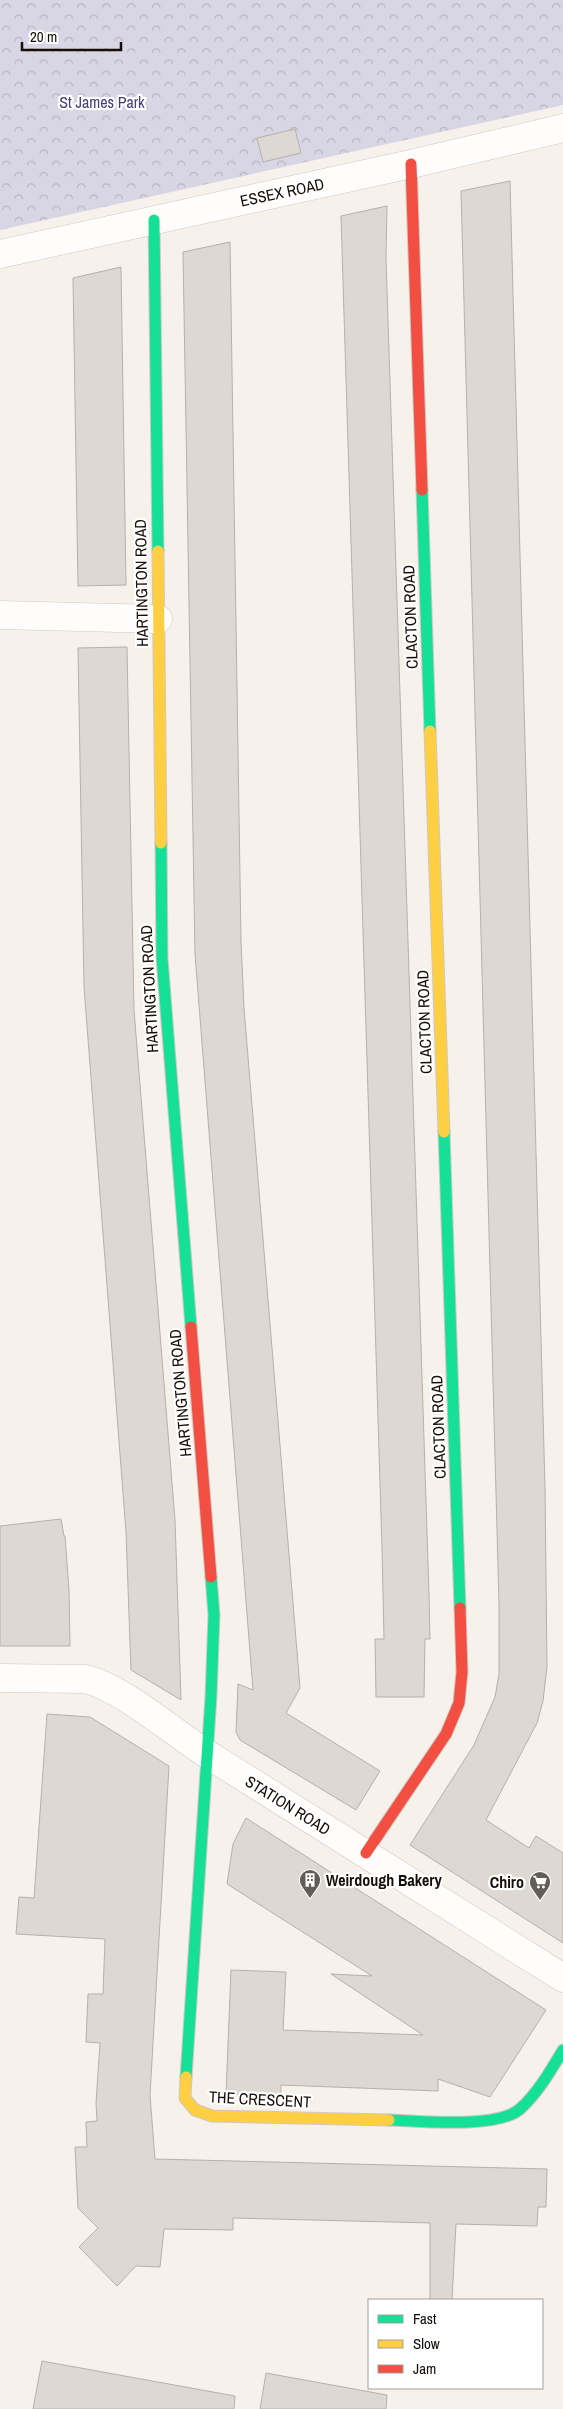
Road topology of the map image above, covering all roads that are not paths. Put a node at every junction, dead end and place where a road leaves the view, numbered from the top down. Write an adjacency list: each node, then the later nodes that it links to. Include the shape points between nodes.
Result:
1 (563, 128): 2 (street, ESSEX ROAD)
2 (411, 164): 3 (street, ESSEX ROAD); 9 (street, CLACTON ROAD, via 462,1672 459,1703 446,1734)
3 (154, 220): 4 (street, ESSEX ROAD); 6 (street, HARTINGTON ROAD)
4 (0, 254)
5 (0, 615): 6 (street)
6 (158, 619): 8 (street, HARTINGTON ROAD, via 162,958 214,1615)
7 (0, 1678): 8 (street, STATION ROAD, via 94,1681)
8 (206, 1753): 9 (street, STATION ROAD); 11 (street, THE CRESCENT, via 185,2098 195,2110 212,2116 486,2122 519,2110 546,2078)
9 (366, 1853): 10 (street, STATION ROAD)
10 (563, 1978)
11 (563, 2050)

